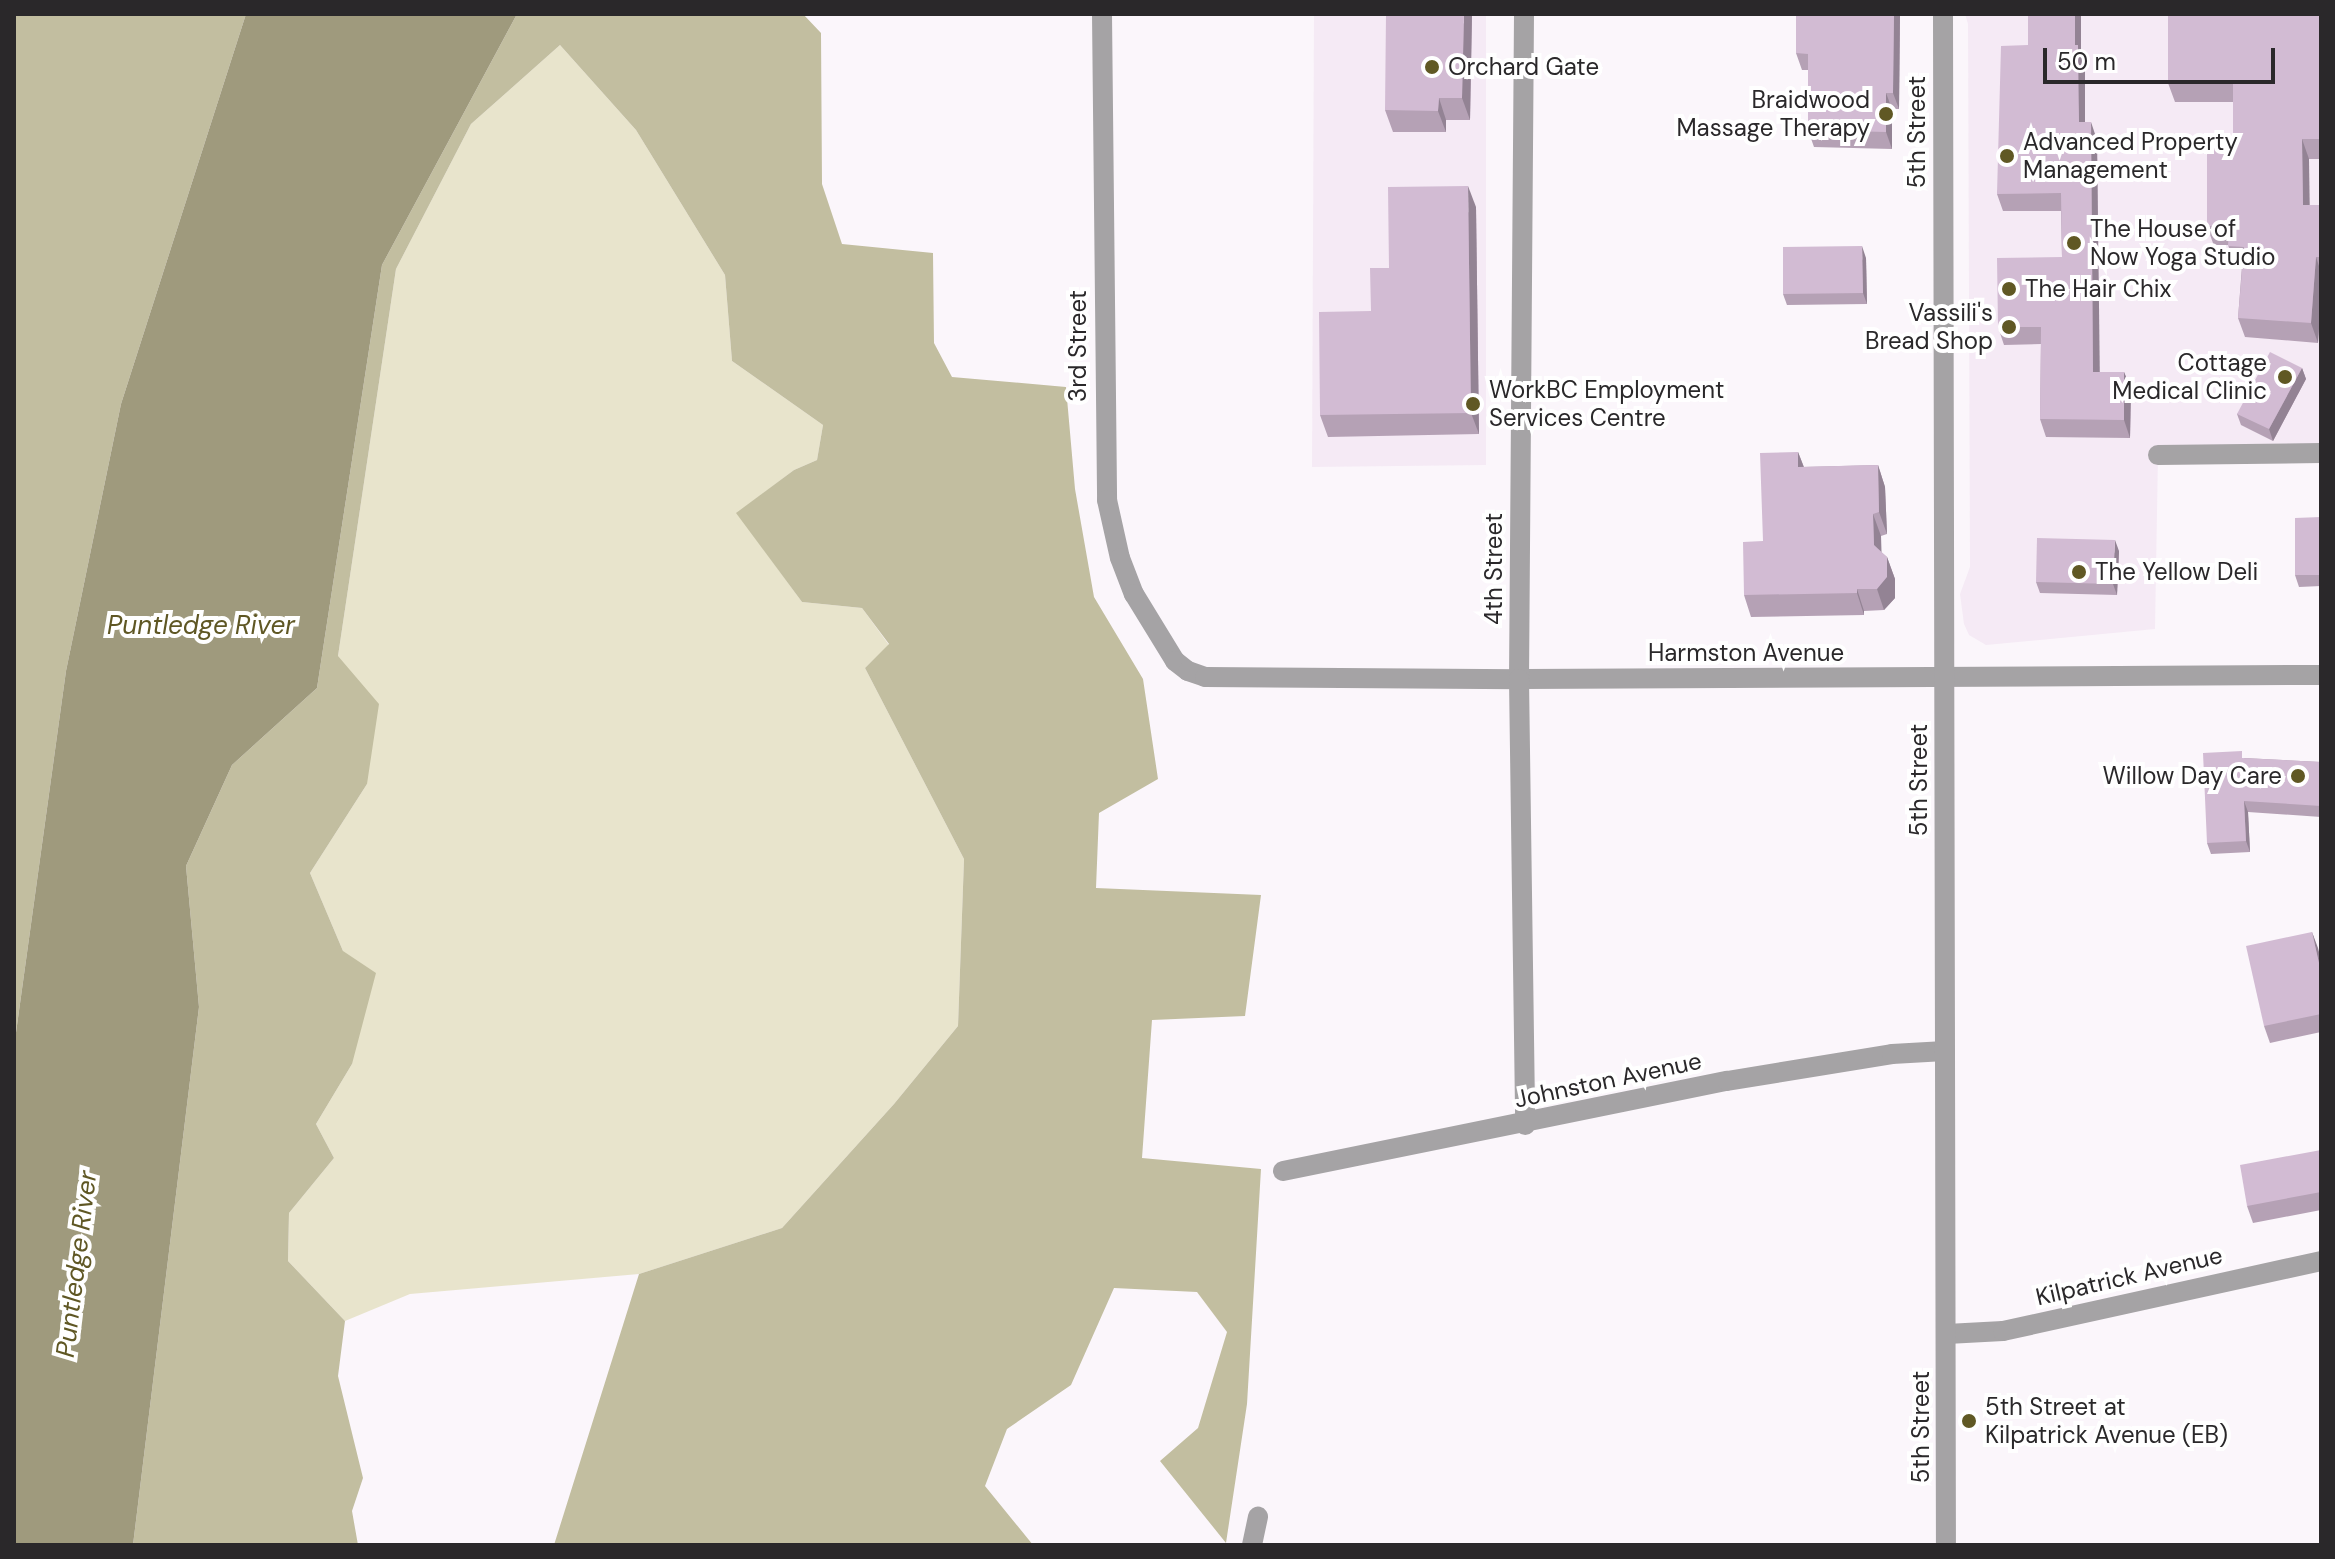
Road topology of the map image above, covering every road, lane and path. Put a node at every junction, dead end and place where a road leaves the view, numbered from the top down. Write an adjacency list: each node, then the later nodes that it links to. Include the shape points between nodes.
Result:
1 (1102, 14): 6 (street, 3rd Street, via 1107,500 1134,594)
2 (1524, 14): 8 (street, 4th Street)
3 (1943, 14): 9 (street, 5th Street)
4 (2321, 453): 5 (street)
5 (2158, 455)
6 (1175, 661): 8 (street, Harmston Avenue, via 1205,677)
7 (2321, 675): 9 (street, Harmston Avenue)
8 (1519, 679): 9 (street, Harmston Avenue); 11 (street, 4th Street)
9 (1944, 679): 10 (street, 5th Street)
10 (1945, 1051): 11 (street, Johnston Avenue, via 1892,1054 1727,1081); 14 (street, 5th Street)
11 (1525, 1125): 12 (street, Johnston Avenue)
12 (1283, 1171)
13 (2321, 1261): 14 (street, Kilpatrick Avenue, via 2003,1331)
14 (1947, 1334): 17 (street, 5th Street)
15 (1258, 1517): 16 (street)
16 (1252, 1545)
17 (1946, 1545)

